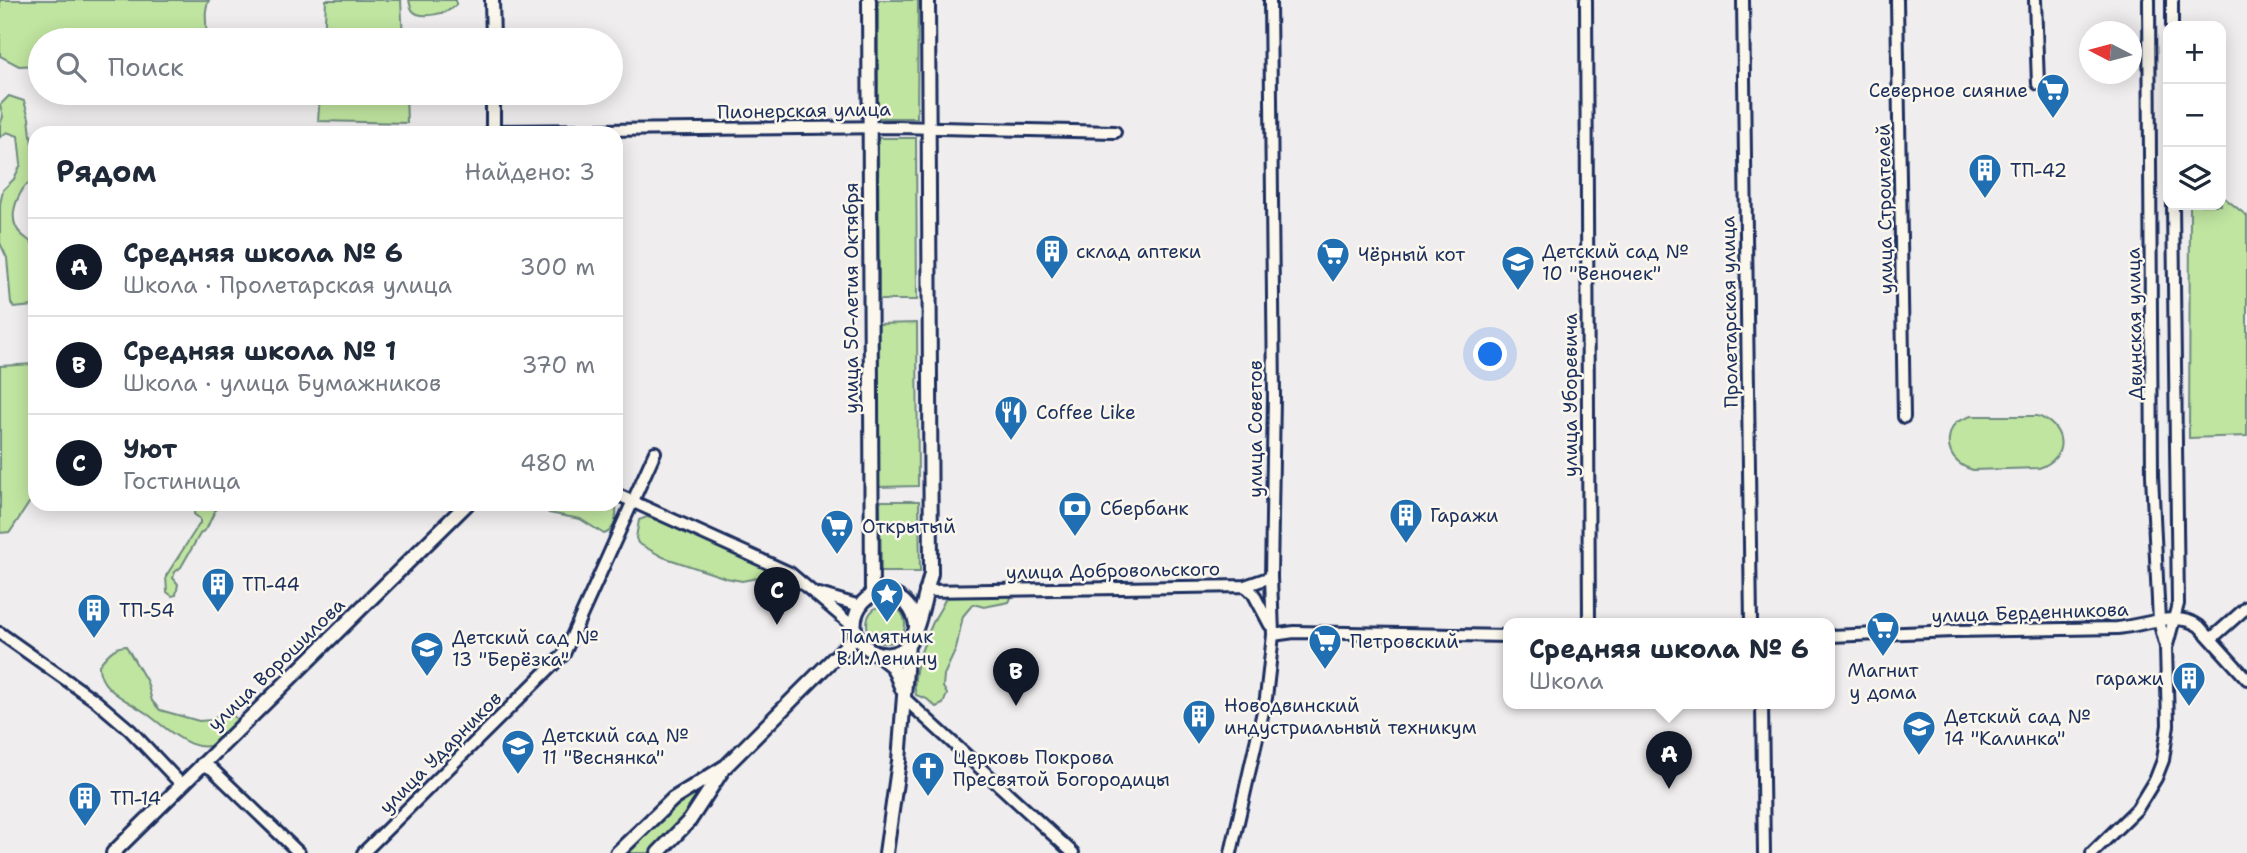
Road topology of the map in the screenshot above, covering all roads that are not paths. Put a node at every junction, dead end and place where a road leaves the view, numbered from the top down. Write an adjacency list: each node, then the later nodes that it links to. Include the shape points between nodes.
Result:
1 (492, 0): 12 (main road)
2 (869, 0): 16 (main road, улица 50-летия Октября)
3 (928, 0): 17 (main road)
4 (1270, 0): 26 (street, улица Советов)
5 (1586, 0): 34 (street, улица Уборевича)
6 (1743, 0): 35 (street, Пролетарская улица)
7 (1897, 0): 21 (street, улица Строителей)
8 (2035, 0): 13 (street)
9 (2149, 0): 37 (street, Двинская улица, via 2152,475)
10 (2172, 0): 11 (street)
11 (2172, 21)
12 (493, 28)
13 (2038, 84)
14 (494, 105): 15 (main road)
15 (493, 126)
16 (870, 127): 17 (street, Пионерская улица); 18 (street, Пионерская улица); 31 (main road, улица 50-летия Октября)
17 (929, 127): 19 (street, Пионерская улица); 28 (main road, via 931,574)
18 (623, 130)
19 (1115, 132)
20 (2173, 210): 36 (street, Двинская улица, via 2178,604)
21 (1904, 417)
22 (655, 452): 24 (street, улица Ударников)
23 (623, 497): 24 (street)
24 (633, 501): 29 (street, via 790,573); 58 (street, улица Ударников, via 564,654)
25 (460, 511): 53 (main road, улица Ворошилова)
26 (1271, 576): 27 (street); 41 (street, улица Советов)
27 (1245, 586): 28 (street, улица Добровольского); 41 (street, улица Добровольского, via 1265,611)
28 (925, 592): 30 (main road); 38 (main road)
29 (813, 593): 32 (street); 39 (street)
30 (891, 594): 31 (main road); 38 (main road, via 908,603)
31 (872, 596): 32 (main road)
32 (860, 607): 39 (main road)
33 (2247, 607): 44 (street)
34 (1589, 618)
35 (1751, 618)
36 (2174, 618): 37 (street, улица Берденникова); 44 (street, via 2189,619); 47 (street, Двинская улица)
37 (2159, 621): 43 (street, улица Берденникова, via 2116,628); 47 (street, Двинская улица)
38 (916, 626): 45 (main road)
39 (856, 632): 46 (main road); 49 (main road)
40 (0, 633): 55 (street, via 96,701)
41 (1273, 635): 42 (street); 63 (street, улица Советов, via 1266,698)
42 (1503, 636)
43 (1835, 636)
44 (2211, 639): 50 (street)
45 (908, 644): 48 (main road, via 895,653); 51 (main road)
46 (865, 647): 48 (main road); 49 (main road)
47 (2166, 647): 65 (street, Двинская улица, via 2168,725 2159,769 2137,809)
48 (877, 654): 51 (main road, via 897,674)
49 (827, 665): 54 (main road)
50 (2247, 679)
51 (905, 699): 61 (main road); 62 (street)
52 (1762, 709): 64 (street)
53 (201, 764): 55 (main road, улица Ворошилова); 57 (street, via 212,769)
54 (726, 766): 59 (main road, via 673,799); 60 (main road, via 690,820)
55 (181, 784): 56 (main road, улица Ворошилова)
56 (113, 853)
57 (299, 853)
58 (363, 853)
59 (617, 853)
60 (658, 853)
61 (886, 853)
62 (1073, 853)
63 (1231, 853)
64 (1764, 853)
65 (2092, 853)

